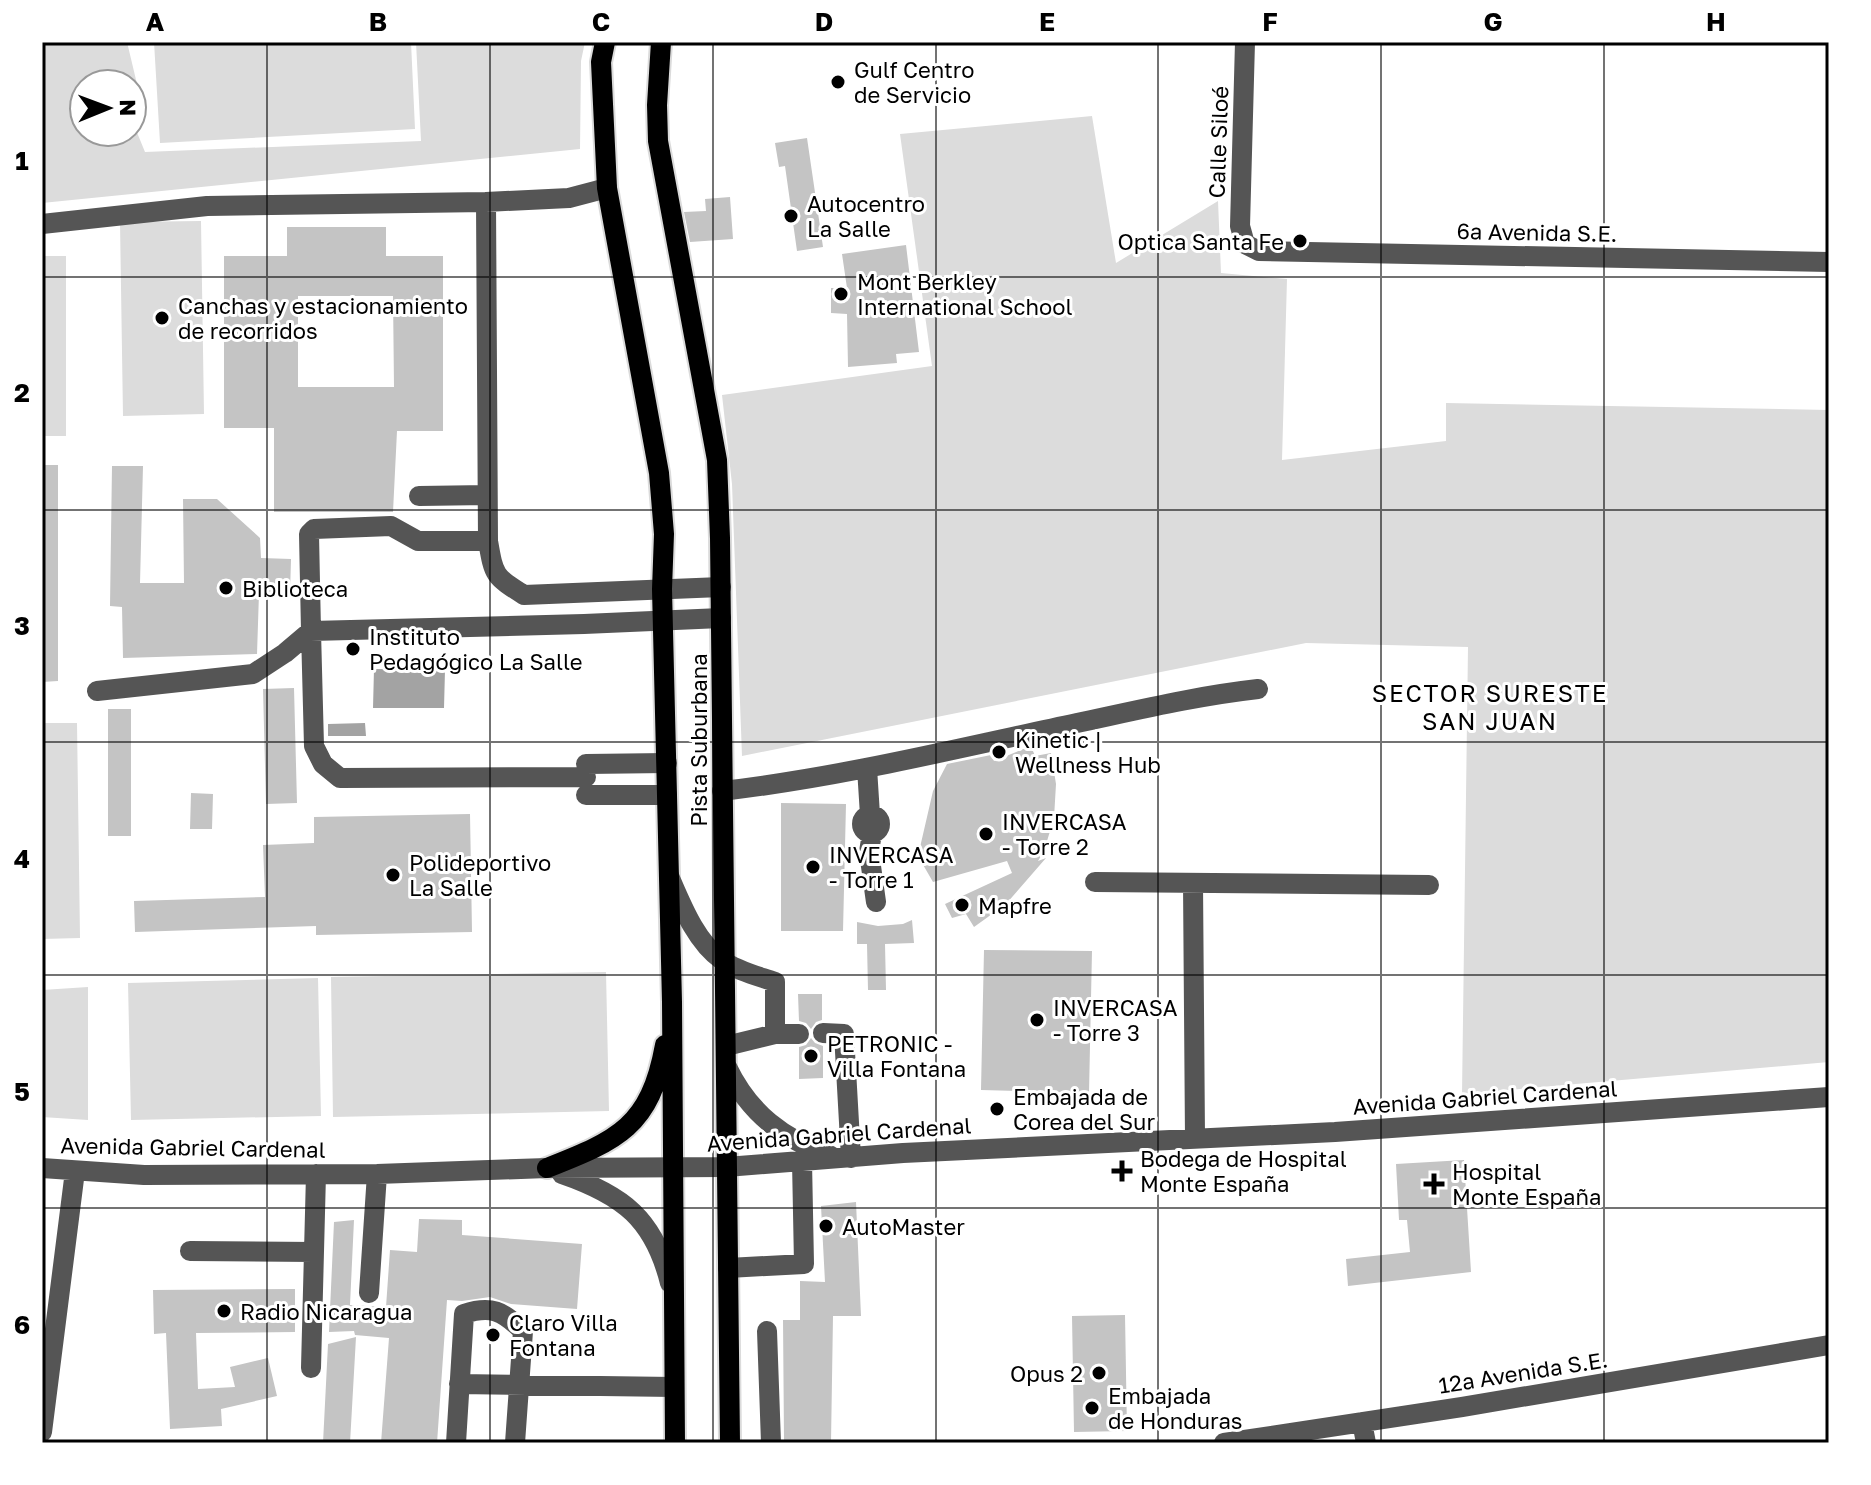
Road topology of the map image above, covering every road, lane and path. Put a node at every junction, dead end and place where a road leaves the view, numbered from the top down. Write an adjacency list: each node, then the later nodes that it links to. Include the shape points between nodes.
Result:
1 (605, 42): 4 (main road, Pista Suburbana, via 601,62)
2 (661, 42): 12 (main road, Pista Suburbana, via 658,141 717,460)
3 (1245, 42): 7 (street, Calle Siloé, via 1240,226)
4 (607, 188): 5 (street, via 569,198); 13 (main road, Pista Suburbana, via 659,473)
5 (486, 202): 6 (street, via 207,206); 9 (street)
6 (42, 224)
7 (1245, 244): 8 (street, 6a Avenida S.E., via 1259,251)
8 (1829, 262)
9 (487, 495): 10 (street); 11 (street)
10 (419, 496)
11 (488, 541): 14 (street, via 495,575); 18 (street, via 418,541 391,526 314,529 309,534)
12 (721, 587): 13 (street); 15 (main road, Pista Suburbana)
13 (662, 589): 14 (street); 16 (main road, Pista Suburbana)
14 (524, 595): 17 (street)
15 (721, 618): 16 (street); 24 (main road, Pista Suburbana)
16 (663, 620): 17 (street); 21 (main road, Pista Suburbana)
17 (524, 624): 18 (street)
18 (311, 631): 20 (street, via 253,674); 23 (street, via 314,746 323,764 340,778)
19 (1258, 689): 22 (street, via 1153,705)
20 (97, 691)
21 (667, 763): 23 (street); 25 (main road, Pista Suburbana)
22 (867, 768): 24 (street); 30 (street)
23 (586, 779): 25 (street)
24 (722, 791): 31 (main road, Pista Suburbana)
25 (667, 795): 26 (main road, Pista Suburbana)
26 (669, 876): 31 (street, via 708,948); 32 (main road, Pista Suburbana)
27 (1095, 882): 28 (street)
28 (1193, 883): 29 (street); 38 (street)
29 (1429, 885)
30 (876, 902)
31 (725, 962): 34 (street, via 775,982); 36 (main road, Pista Suburbana)
32 (672, 1002): 41 (main road, Pista Suburbana); 44 (main road, via 661,1064 639,1114 608,1142)
33 (823, 1033): 39 (street, via 844,1034)
34 (775, 1034): 35 (street); 36 (street)
35 (799, 1034)
36 (726, 1056): 39 (street, via 747,1103 766,1122 803,1145); 42 (main road, Pista Suburbana)
37 (1829, 1097): 38 (street, Avenida Gabriel Cardenal)
38 (1195, 1138): 39 (street, Avenida Gabriel Cardenal)
39 (844, 1158): 40 (street, Avenida Gabriel Cardenal)
40 (802, 1161): 42 (street, Avenida Gabriel Cardenal); 50 (street, via 804,1264)
41 (673, 1167): 42 (street, Avenida Gabriel Cardenal); 44 (street, Avenida Gabriel Cardenal); 52 (main road, Pista Suburbana)
42 (726, 1167): 50 (main road, Pista Suburbana)
43 (42, 1168): 45 (street, Avenida Gabriel Cardenal)
44 (547, 1168): 47 (street, Avenida Gabriel Cardenal); 52 (street, via 604,1191 642,1220 661,1252)
45 (75, 1171): 46 (street, Avenida Gabriel Cardenal); 60 (street)
46 (316, 1174): 47 (street, Avenida Gabriel Cardenal); 49 (street)
47 (377, 1174): 51 (street)
48 (190, 1251): 49 (street)
49 (314, 1252): 55 (street)
50 (728, 1268): 64 (main road, Pista Suburbana)
51 (369, 1293)
52 (674, 1302): 58 (main road, Pista Suburbana)
53 (767, 1331): 65 (street)
54 (1829, 1345): 59 (street, 12a Avenida S.E.)
55 (311, 1368)
56 (459, 1384): 57 (street); 57 (street, via 464,1314 480,1309 506,1314 523,1331); 61 (street)
57 (519, 1385): 58 (street); 62 (street)
58 (674, 1387): 63 (main road, Pista Suburbana)
59 (1362, 1422): 66 (street, 12a Avenida S.E.); 67 (street)
60 (42, 1432)
61 (456, 1443)
62 (515, 1443)
63 (675, 1443)
64 (730, 1443)
65 (771, 1443)
66 (1224, 1443)
67 (1366, 1443)

